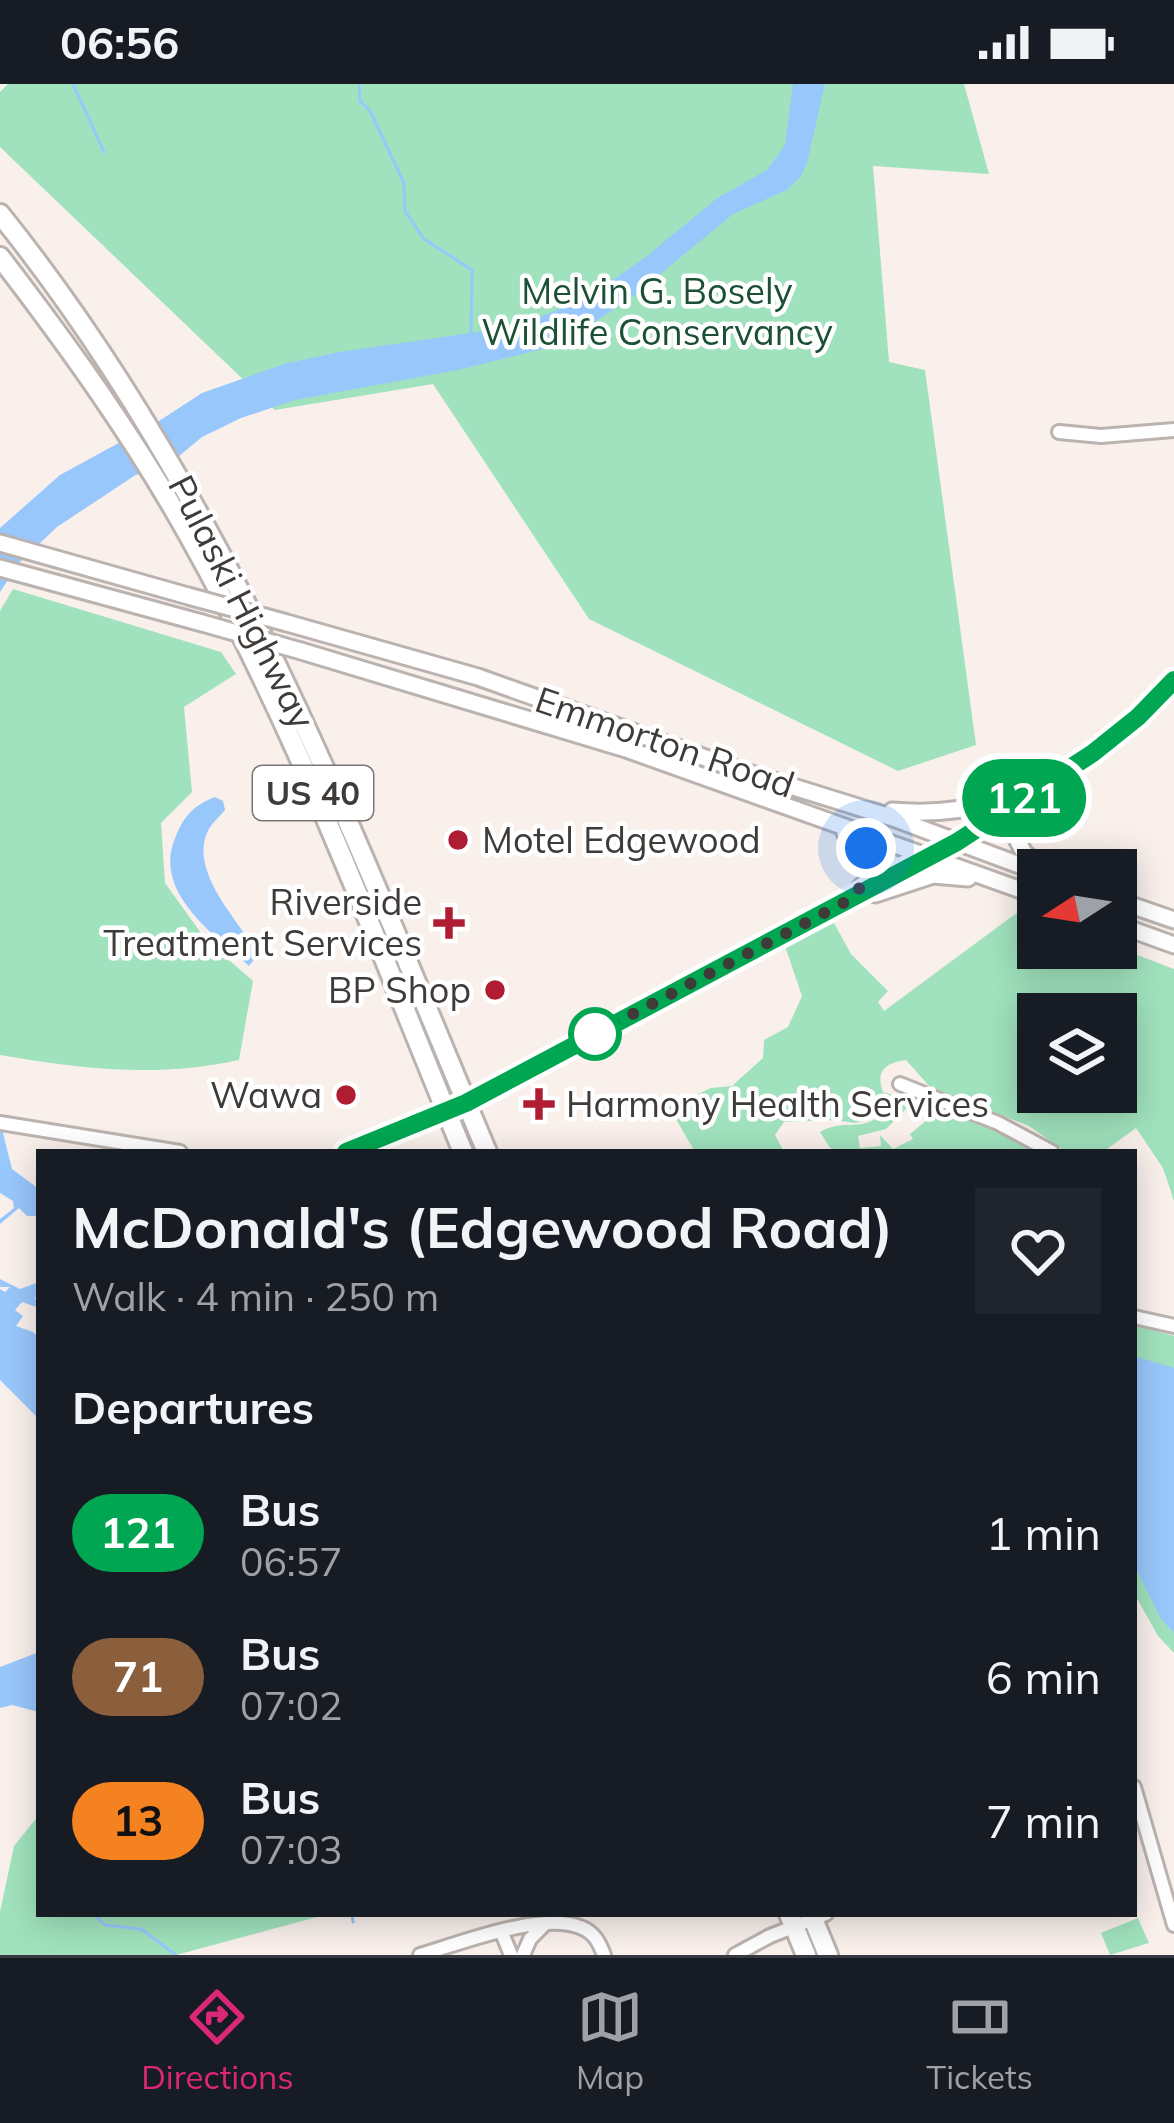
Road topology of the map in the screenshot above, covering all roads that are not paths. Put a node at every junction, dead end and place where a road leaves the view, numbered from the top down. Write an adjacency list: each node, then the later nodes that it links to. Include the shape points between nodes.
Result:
1 (0, 214): 23 (highway, Pulaski Highway / US 40, via 148,426 277,660)
2 (0, 257): 24 (highway, Pulaski Highway / US 40, via 86,369 191,540 325,818)
3 (1174, 430): 4 (street)
4 (1059, 433)
5 (0, 543): 9 (main road, Emmorton Road, bridge, via 478,677)
6 (0, 568): 10 (main road, Emmorton Road, bridge, via 585,736)
7 (1174, 680): 8 (main road, via 1138,717)
8 (1046, 784): 9 (main road, via 941,813); 11 (main road); 12 (main road, via 1022,811)
9 (845, 801): 11 (main road, Emmorton Road)
10 (827, 820): 13 (main road, Emmorton Road); 17 (main road, via 869,856 869,879)
11 (957, 842): 13 (main road); 14 (main road, Emmorton Road)
12 (1022, 849)
13 (930, 857): 15 (main road, Emmorton Road); 17 (main road)
14 (1017, 863)
15 (1011, 886): 16 (main road, Emmorton Road); 17 (main road, via 938,875)
16 (1017, 888)
17 (849, 900): 23 (main road)
18 (1137, 907): 19 (main road)
19 (1174, 920)
20 (1137, 932): 21 (main road)
21 (1174, 945)
22 (900, 1084): 30 (street)
23 (466, 1103): 24 (main road); 29 (highway, Pulaski Highway / US 40)
24 (447, 1112): 27 (street); 28 (highway, Pulaski Highway / US 40)
25 (0, 1123): 26 (street)
26 (161, 1149)
27 (354, 1149)
28 (463, 1149)
29 (487, 1149)
30 (1046, 1149)
31 (1137, 1318): 32 (street)
32 (1174, 1326)
33 (1137, 1798): 34 (street)
34 (1150, 1843): 35 (street); 37 (street)
35 (1137, 1849)
36 (1174, 1853): 37 (street)
37 (1155, 1858): 40 (street)
38 (807, 1918): 47 (street); 48 (highway); 49 (highway)
39 (545, 1924): 41 (street); 45 (street); 46 (street, via 585,1929)
40 (1174, 1925)
41 (502, 1933): 42 (street); 44 (street)
42 (443, 1952): 43 (street)
43 (419, 1955)
44 (511, 1955)
45 (523, 1955)
46 (604, 1955)
47 (735, 1955)
48 (806, 1955)
49 (829, 1955)

